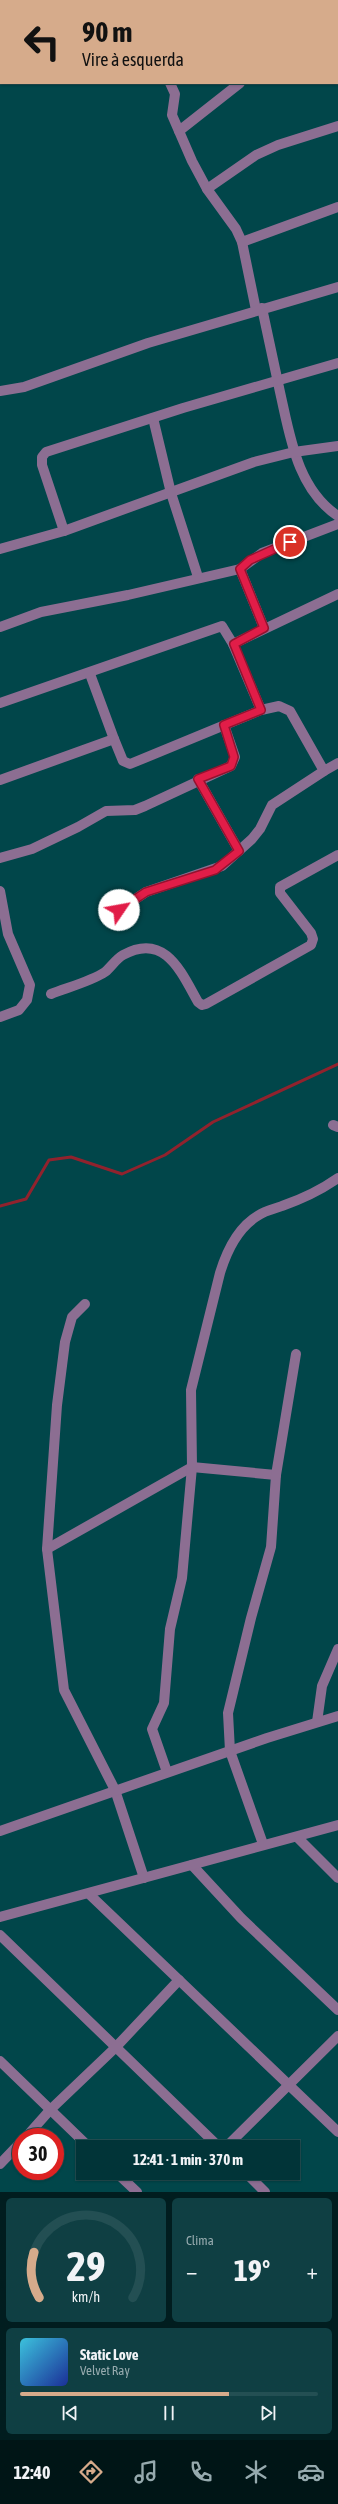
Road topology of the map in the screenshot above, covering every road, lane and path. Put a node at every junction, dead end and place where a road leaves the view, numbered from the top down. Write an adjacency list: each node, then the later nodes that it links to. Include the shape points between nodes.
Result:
1 (170, 84): 4 (street, via 175,94 172,116)
2 (239, 84): 4 (street)
3 (338, 126): 5 (street, via 278,144 256,155)
4 (179, 131): 5 (street, via 192,161)
5 (208, 188): 7 (street)
6 (338, 207): 7 (street)
7 (242, 242): 9 (street)
8 (338, 287): 9 (street)
9 (259, 309): 11 (street); 12 (street, via 148,343 24,387)
10 (338, 363): 11 (street)
11 (278, 381): 13 (street); 15 (street)
12 (0, 391)
13 (153, 418): 16 (street); 19 (street, via 46,452 42,456 42,465)
14 (338, 446): 15 (street)
15 (294, 452): 16 (street, via 254,462); 17 (street, via 309,485 321,501)
16 (171, 493): 19 (street); 22 (street)
17 (338, 516)
18 (338, 524): 21 (street, via 262,553)
19 (64, 531): 20 (street)
20 (0, 549)
21 (240, 569): 22 (street); 25 (street)
22 (198, 577): 24 (street, via 128,595 41,612)
23 (338, 594): 25 (street)
24 (0, 627)
25 (264, 628): 26 (street)
26 (234, 644): 27 (street, via 226,628 218,627); 29 (street)
27 (90, 674): 28 (street); 31 (street)
28 (0, 703)
29 (261, 710): 30 (street); 33 (street, via 279,706 290,711)
30 (224, 725): 31 (street, via 130,764 123,761); 34 (street, via 234,761 231,766)
31 (114, 739): 35 (street)
32 (338, 763): 33 (street)
33 (324, 771): 36 (street, via 272,806 260,830)
34 (198, 779): 36 (street); 38 (street, via 135,810 106,810 32,849)
35 (0, 780)
36 (239, 851): 40 (street, via 215,870 146,892)
37 (338, 855): 42 (street, via 280,887 280,893 311,933 311,945 206,1004 198,1002 170,957 154,949 140,948 121,956 104,972)
38 (0, 858)
39 (0, 891): 41 (street)
40 (119, 910)
41 (4, 935): 43 (street, via 30,985 27,1000 19,1010)
42 (51, 994)
43 (0, 1017)
44 (338, 1178): 47 (street, via 307,1196 260,1214 244,1227 226,1255 191,1390)
45 (85, 1304): 49 (street, via 72,1318 65,1342 56,1413)
46 (296, 1354): 48 (street)
47 (192, 1467): 48 (street); 49 (street); 54 (street, via 182,1578 170,1629 167,1689 164,1703 152,1729)
48 (276, 1475): 53 (street, via 271,1547 228,1713)
49 (47, 1548): 55 (street, via 64,1690)
50 (338, 1649): 52 (street, via 322,1686)
51 (338, 1716): 52 (street)
52 (317, 1722): 53 (street)
53 (230, 1751): 54 (street); 59 (street)
54 (167, 1772): 55 (street)
55 (115, 1790): 57 (street); 61 (street)
56 (338, 1825): 58 (street)
57 (0, 1831)
58 (297, 1837): 59 (street); 62 (street)
59 (263, 1844): 60 (street)
60 (192, 1865): 61 (street); 67 (street, via 241,1918)
61 (144, 1878): 63 (street)
62 (338, 1878)
63 (89, 1894): 64 (street); 66 (street)
64 (0, 1917)
65 (0, 1935): 69 (street)
66 (179, 1980): 69 (street); 71 (street)
67 (338, 2010)
68 (338, 2036): 71 (street)
69 (115, 2048): 72 (street); 76 (street)
70 (0, 2061): 72 (street)
71 (288, 2086): 74 (street); 77 (street)
72 (50, 2110): 73 (street); 75 (street)
73 (34, 2128)
74 (338, 2132)
75 (82, 2140)
76 (212, 2140)
77 (233, 2140)
78 (12, 2151): 79 (street)
79 (0, 2164)
80 (124, 2180): 82 (street)
81 (253, 2180): 83 (street)
82 (137, 2192)
83 (265, 2192)

